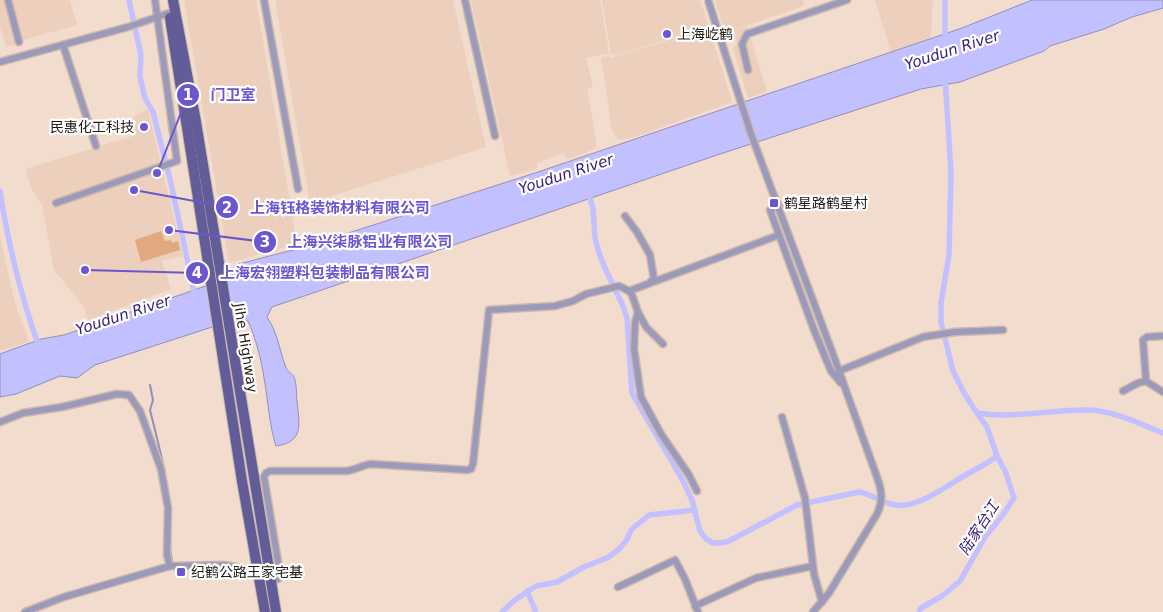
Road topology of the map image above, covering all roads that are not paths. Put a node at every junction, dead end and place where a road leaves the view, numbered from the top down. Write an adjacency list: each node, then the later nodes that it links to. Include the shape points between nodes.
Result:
1 (8, 0): 11 (street)
2 (155, 0): 10 (street)
3 (167, 0): 9 (main road, Jihe Highway)
4 (173, 0): 15 (main road, Jihe Highway)
5 (264, 0): 18 (street)
6 (465, 0): 16 (street)
7 (708, 0): 29 (street, bridge, via 751,134)
8 (847, 0): 14 (street, via 747,34 742,44)
9 (169, 14): 10 (street); 15 (main road, Jihe Highway)
10 (157, 17): 12 (street); 20 (street, via 177,161)
11 (19, 42)
12 (63, 45): 13 (street); 17 (street)
13 (0, 62)
14 (748, 70)
15 (191, 123): 36 (main road, Jihe Highway)
16 (495, 136)
17 (96, 146)
18 (298, 189)
19 (794, 202): 22 (street, via 770,210)
20 (56, 204)
21 (625, 216): 23 (street, via 650,255 654,279)
22 (779, 235): 23 (street); 31 (street, via 831,371)
23 (651, 281): 24 (street)
24 (629, 291): 25 (street); 41 (street, via 619,286 555,306 489,310 471,469 371,464 346,471 266,473 264,477 280,574 276,581)
25 (638, 312): 28 (street, via 646,327); 37 (street, via 634,348 640,397)
26 (1003, 330): 29 (street, via 931,335)
27 (1163, 336): 30 (street, via 1143,340)
28 (664, 344)
29 (839, 370): 31 (street)
30 (1146, 381): 32 (street); 33 (street)
31 (844, 386): 43 (street, via 878,480 881,506)
32 (1123, 391)
33 (1163, 392)
34 (782, 417): 39 (street, via 805,498)
35 (0, 422): 38 (street, via 23,413 117,394 124,393 133,398 161,469 168,508 167,556)
36 (247, 479): 40 (main road, Jihe Highway); 41 (main road, Jihe Highway)
37 (697, 491)
38 (170, 566): 40 (street, via 224,565); 45 (street, via 64,597)
39 (813, 566): 43 (street); 44 (street, via 756,578)
40 (258, 571): 46 (main road, Jihe Highway)
41 (270, 581): 47 (main road, Jihe Highway)
42 (618, 587): 44 (street, via 675,560)
43 (822, 602): 48 (street)
44 (696, 609)
45 (25, 612)
46 (265, 612)
47 (276, 612)
48 (814, 612)

